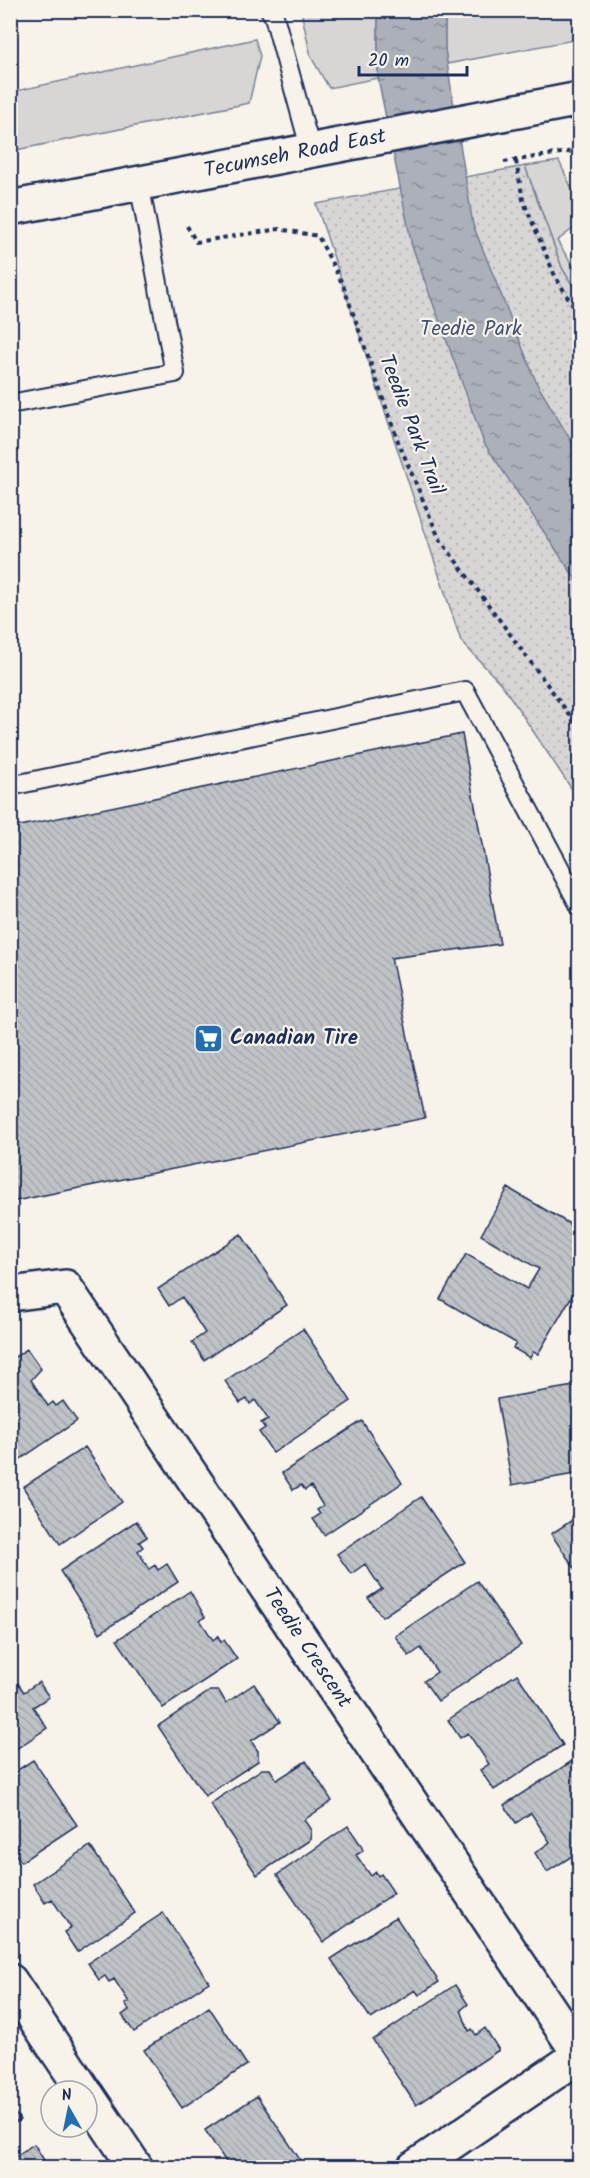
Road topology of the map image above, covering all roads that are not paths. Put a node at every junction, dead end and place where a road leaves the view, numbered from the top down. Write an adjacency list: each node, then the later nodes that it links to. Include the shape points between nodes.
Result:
1 (270, 10): 3 (lane)
2 (579, 103): 3 (street, Tecumseh Road East)
3 (311, 151): 4 (street, Tecumseh Road East)
4 (139, 183): 5 (street, Tecumseh Road East); 6 (lane, via 175,373)
5 (10, 208)
6 (10, 404)
7 (10, 786): 8 (lane, via 465,691)
8 (579, 906)
9 (10, 1294): 11 (street, Teedie Crescent, via 65,1287)
10 (10, 1981): 12 (street)
11 (579, 2055): 15 (street)
12 (76, 2079)
13 (99, 2113): 14 (street)
14 (136, 2168)
15 (414, 2168)

